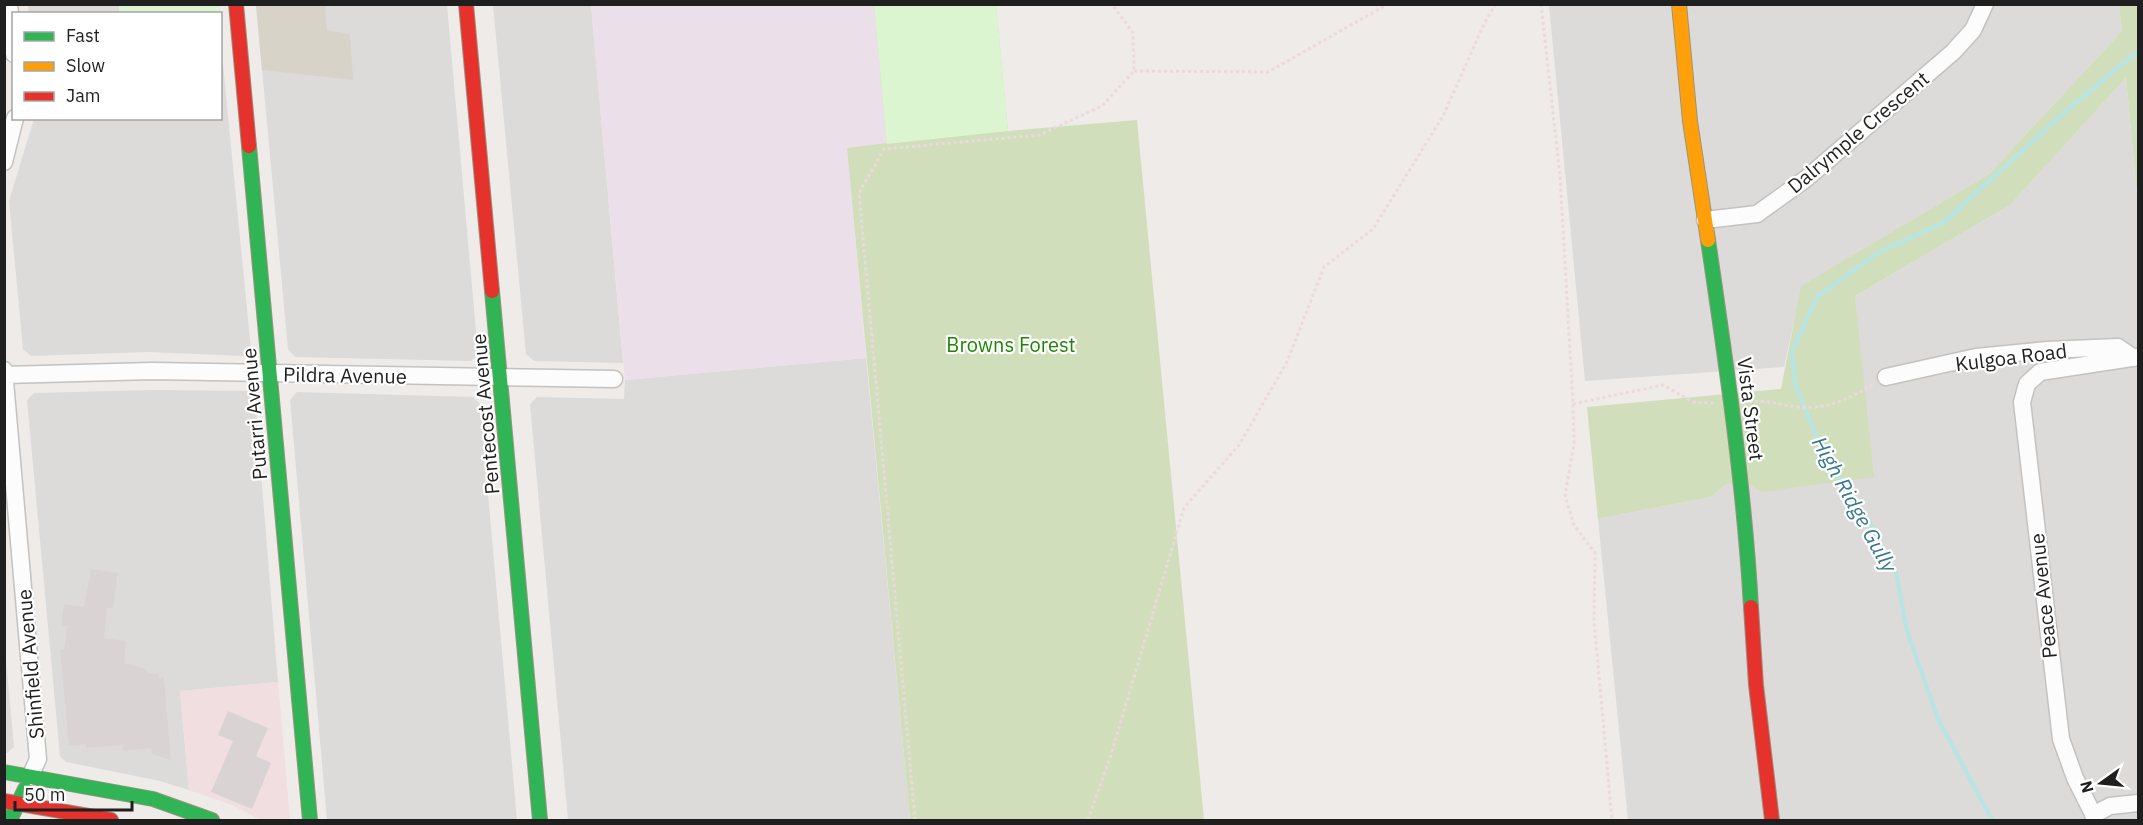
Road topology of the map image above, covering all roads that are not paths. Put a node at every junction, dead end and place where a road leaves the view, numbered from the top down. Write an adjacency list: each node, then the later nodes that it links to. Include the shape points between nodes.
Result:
1 (9, 4): 6 (street)
2 (236, 4): 13 (main road, Putarri Avenue)
3 (466, 4): 16 (main road, Pentecost Avenue)
4 (1679, 4): 9 (main road, Vista Street, via 1690,121)
5 (1985, 4): 9 (street, Dalrymple Crescent, via 1973,30 1953,52 1807,178 1757,214)
6 (12, 34)
7 (14, 120): 8 (street)
8 (4, 162)
9 (1705, 220): 28 (main road, Vista Street, via 1732,404 1748,548 1756,685)
10 (2136, 357): 12 (street, Kulgoa Road); 15 (street, Kulgoa Road, via 2118,347 2047,350 1976,357)
11 (4, 370): 14 (street, Shinfield Avenue)
12 (2040, 372): 22 (street, Peace Avenue, via 2027,384 2022,402 2054,694 2061,739)
13 (270, 373): 14 (street, Pildra Avenue); 16 (street, Pildra Avenue); 26 (main road, Putarri Avenue)
14 (5, 375): 19 (street, Shinfield Avenue, via 38,759)
15 (1886, 377)
16 (502, 378): 17 (street, Pildra Avenue); 27 (main road, Pentecost Avenue)
17 (614, 379)
18 (4, 772): 19 (main road)
19 (30, 777): 20 (main road); 25 (main road, via 153,799)
20 (11, 802): 23 (main road); 24 (main road)
21 (2139, 803): 22 (street, via 2110,806)
22 (2095, 818)
23 (10, 820)
24 (111, 820)
25 (212, 820)
26 (310, 820)
27 (540, 820)
28 (1772, 820)

